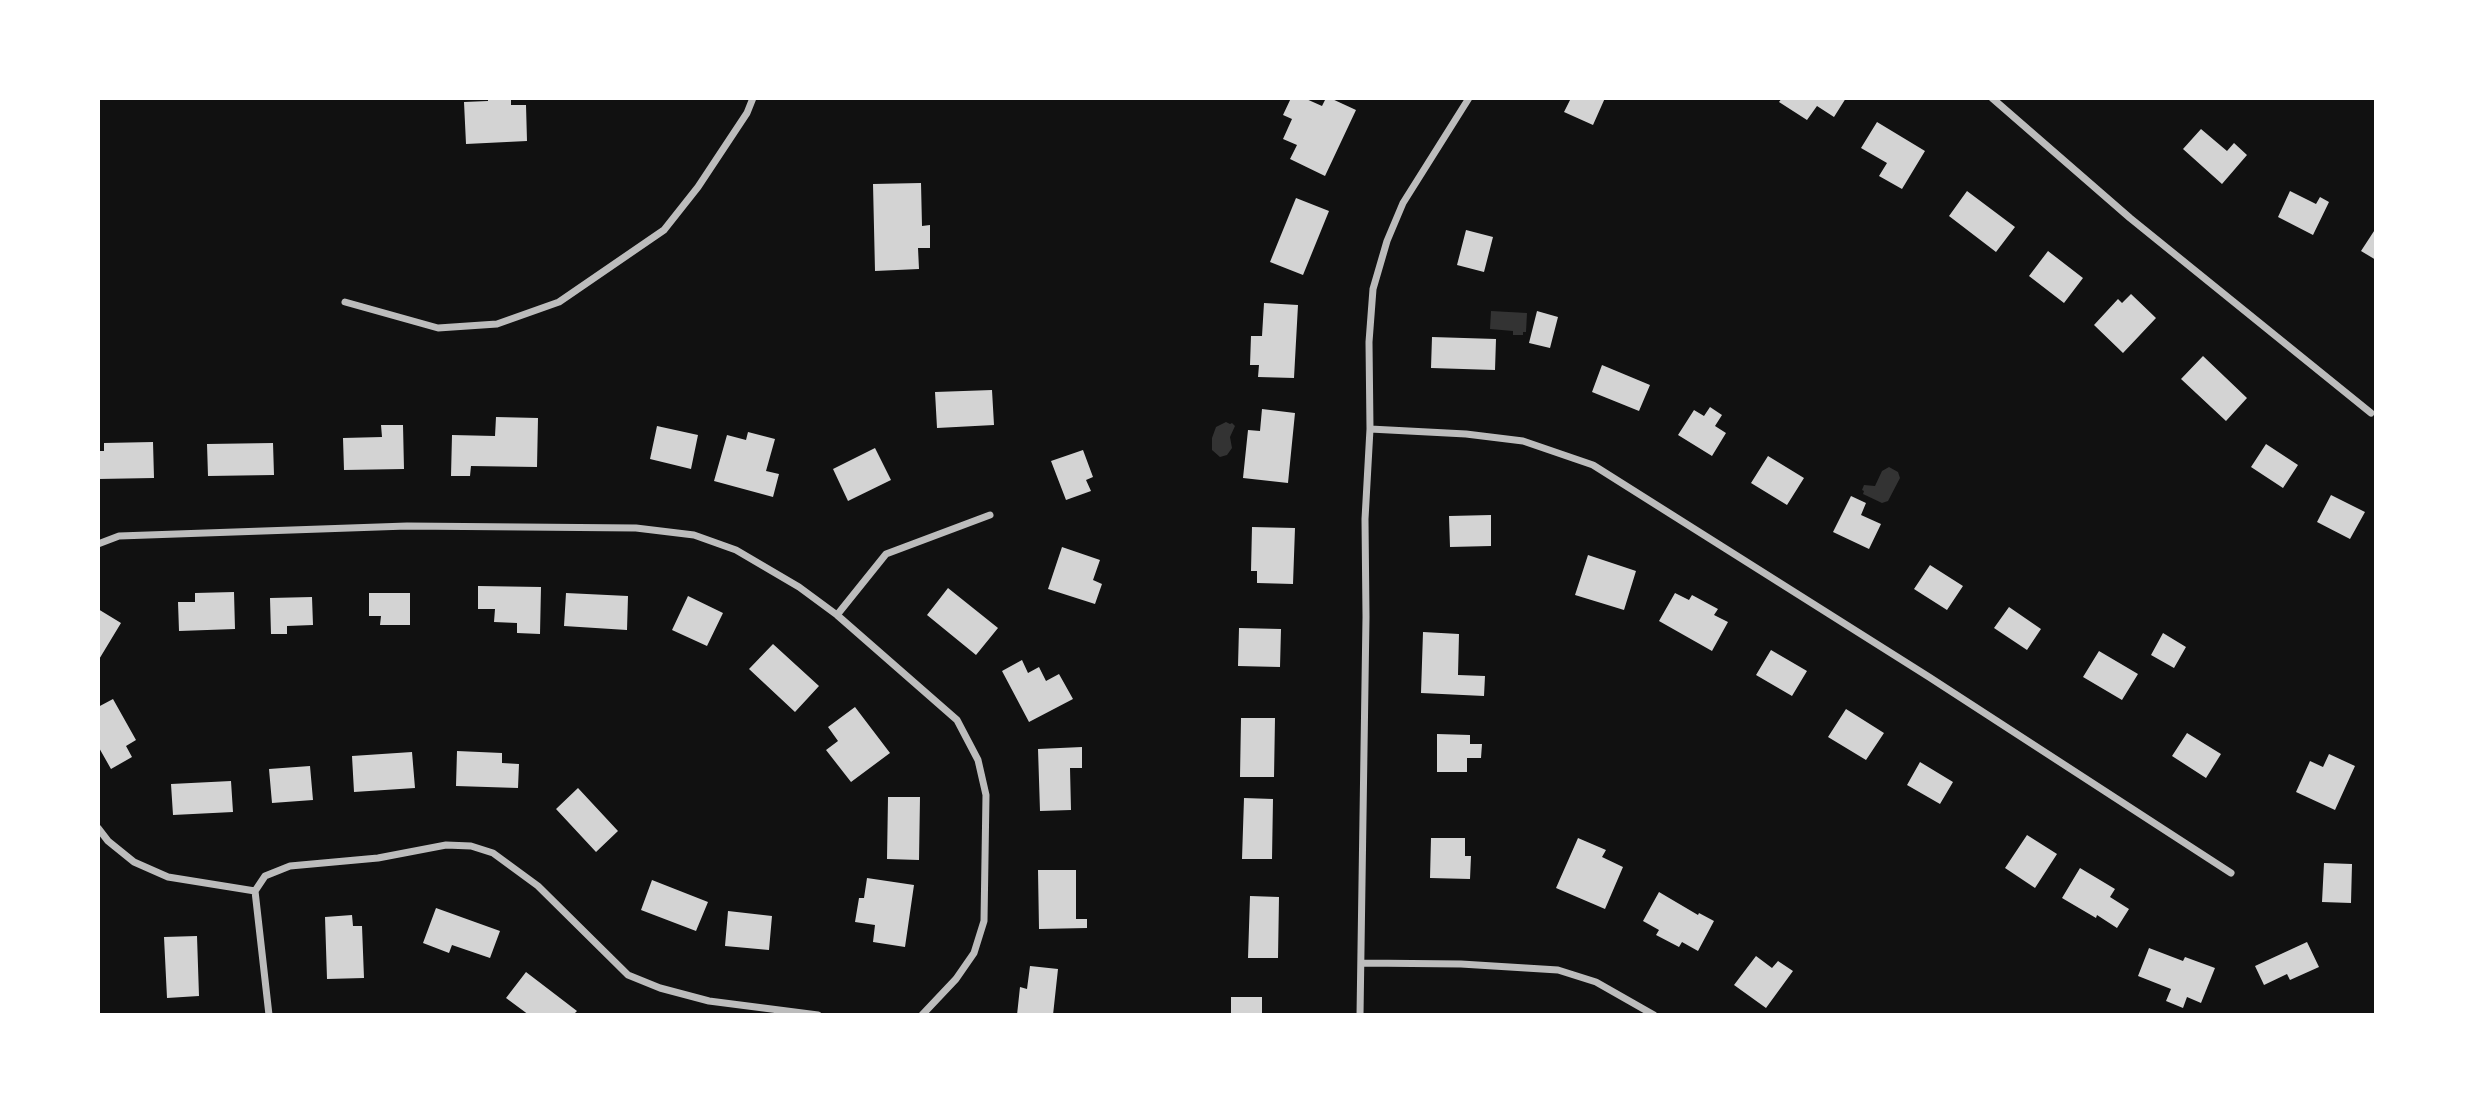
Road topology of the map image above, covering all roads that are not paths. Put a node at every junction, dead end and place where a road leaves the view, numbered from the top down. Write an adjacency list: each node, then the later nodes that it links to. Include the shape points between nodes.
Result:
1 (752, 98): 4 (street, via 747,114 664,230 559,302 497,324 438,328)
2 (1469, 98): 6 (street, via 1403,203 1387,241 1370,316)
3 (1992, 98): 5 (street, via 2130,218)
4 (345, 302)
5 (2371, 413)
6 (1370, 429): 11 (street, via 1523,441 1593,465); 13 (street, via 1365,519)
7 (990, 515): 9 (street, via 886,554)
8 (98, 544): 9 (street, via 119,536 393,527 636,528 694,535 736,550)
9 (837, 615): 16 (street, via 957,720 978,760 986,794 984,921 974,953)
10 (98, 828): 12 (street, via 134,862 169,877)
11 (2231, 873)
12 (255, 891): 14 (street); 15 (street, via 265,876 290,866 378,858 446,845 471,846 493,853 538,887 628,975 709,1001)
13 (1363, 963): 17 (street); 18 (street, via 1558,970 1596,982)
14 (269, 1015)
15 (818, 1015)
16 (922, 1015)
17 (1360, 1015)
18 (1654, 1015)

